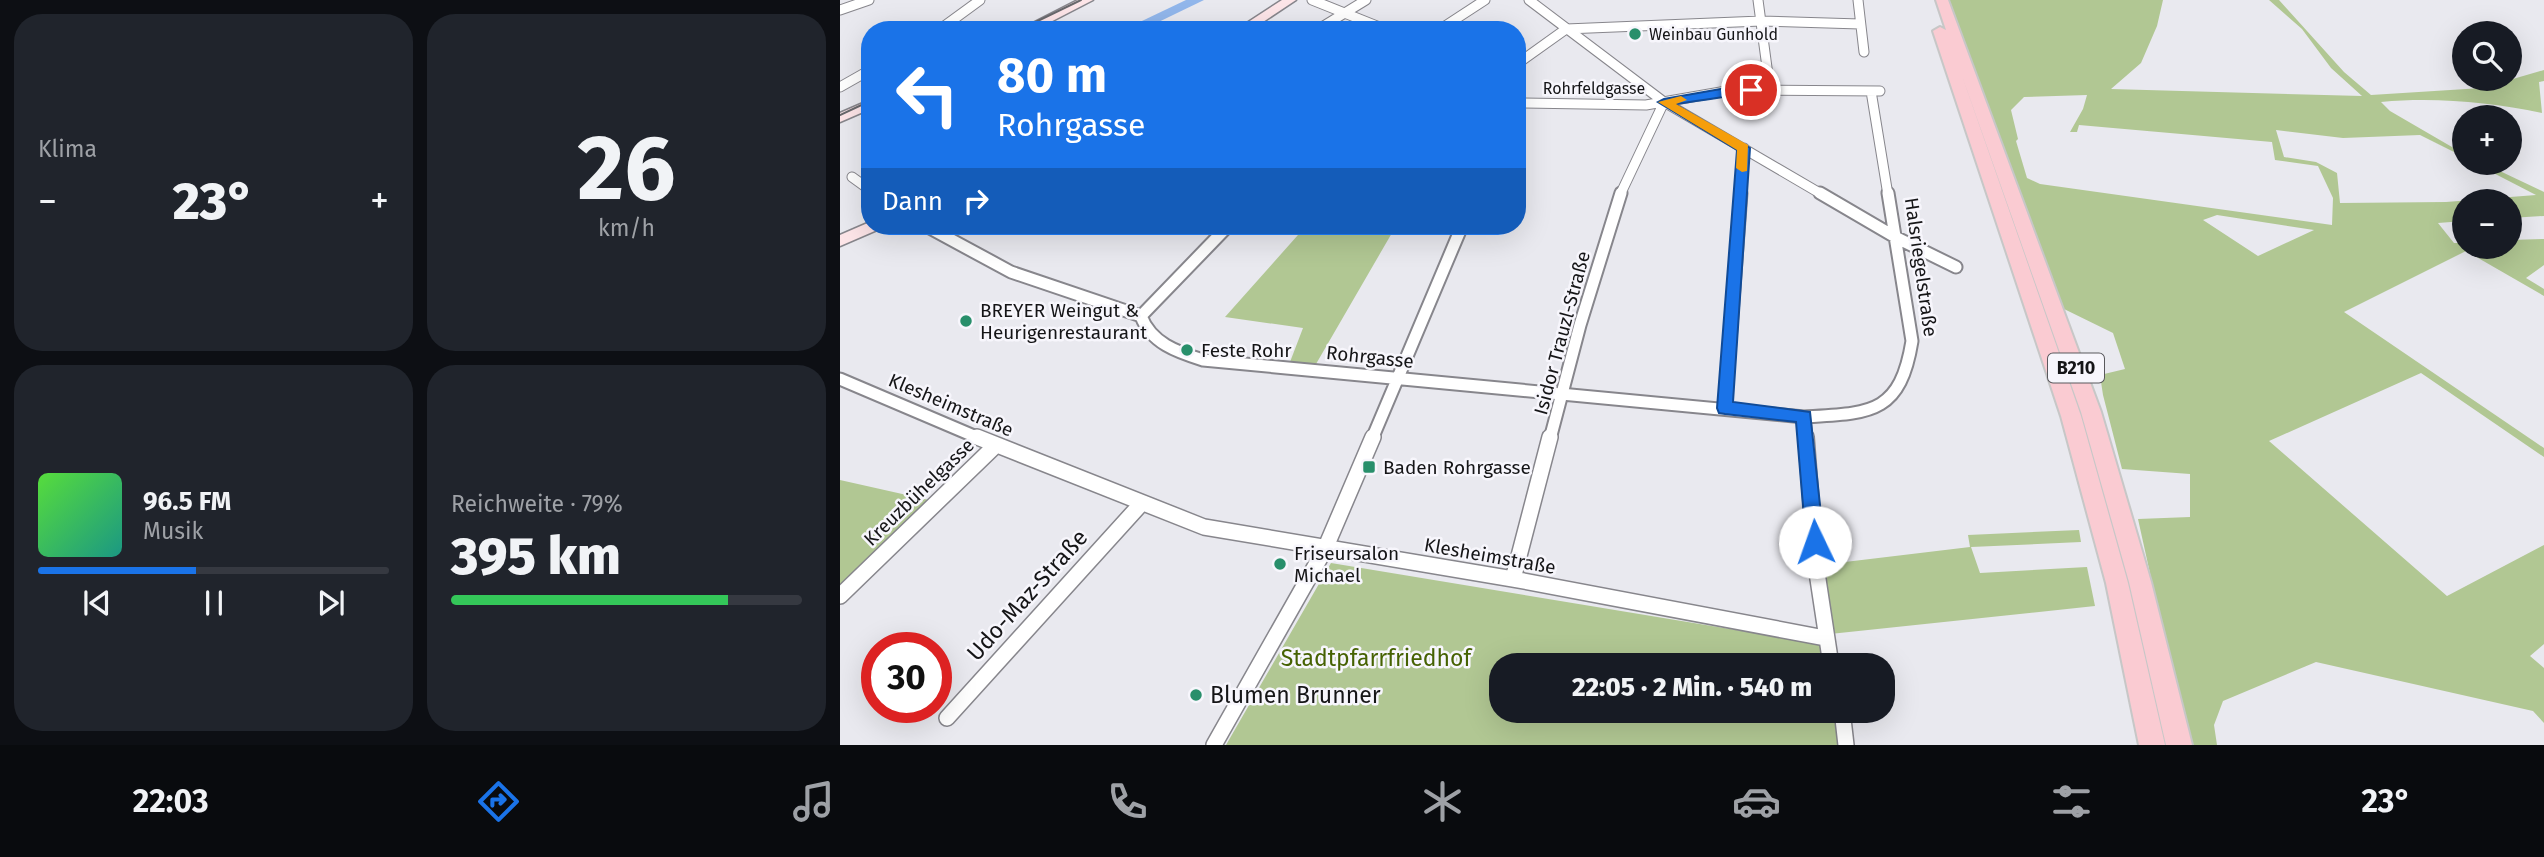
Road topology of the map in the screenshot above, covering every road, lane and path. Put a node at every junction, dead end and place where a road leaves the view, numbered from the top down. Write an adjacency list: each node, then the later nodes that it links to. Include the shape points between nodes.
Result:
1 (869, 0): 13 (street)
2 (980, 0): 15 (street)
3 (1087, 0): 16 (street)
4 (1290, 0): 17 (street)
5 (1312, 0): 14 (street)
6 (1366, 0): 14 (street)
7 (1485, 0): 20 (street)
8 (1529, 0): 23 (street)
9 (1758, 0): 21 (street)
10 (1858, 0): 22 (street)
11 (1929, 0): 61 (main road, B210, via 2071,416 2117,583)
12 (1942, 0): 62 (main road, B210, via 2091,412 2140,582)
13 (840, 10)
14 (1345, 13): 18 (street); 19 (street)
15 (951, 21)
16 (1044, 21)
17 (1256, 21)
18 (1332, 21)
19 (1365, 21)
20 (1453, 21)
21 (1761, 21): 22 (street); 23 (street); 28 (street)
22 (1860, 24): 24 (street)
23 (1566, 29): 25 (street); 30 (street)
24 (1864, 52)
25 (1526, 58)
26 (861, 75): 27 (street)
27 (840, 87)
28 (1770, 90): 29 (street, Rohrfeldgasse); 30 (street, Rohrfeldgasse, via 1732,90)
29 (1875, 91): 41 (street, Halsriegelstraße)
30 (1664, 102): 31 (street, Rohrfeldgasse); 34 (street); 47 (street, Isidor Trauzl-Straße, via 1624,182)
31 (1526, 103)
32 (861, 108): 33 (street)
33 (840, 118)
34 (1744, 148): 41 (street); 48 (street)
35 (852, 177): 36 (street)
36 (861, 184)
37 (861, 231): 42 (street)
38 (943, 235): 44 (street, via 1011,272)
39 (1219, 235): 44 (street)
40 (1458, 235): 46 (street)
41 (1897, 238): 43 (street); 49 (street, Halsriegelstraße, via 1912,341 1905,379 1888,403 1872,410)
42 (840, 241)
43 (1956, 267)
44 (1141, 316): 46 (street, Rohrgasse, via 1162,343 1203,360)
45 (840, 379): 50 (street, Klesheimstraße)
46 (1396, 379): 47 (street, Rohrgasse); 52 (street)
47 (1563, 394): 48 (street, Rohrgasse); 53 (street, Isidor Trauzl-Straße)
48 (1725, 408): 49 (street, Rohrgasse)
49 (1804, 416): 55 (street)
50 (996, 445): 51 (street, Klesheimstraße); 54 (street, Kreuzbühelgasse)
51 (1142, 503): 52 (street, Klesheimstraße, via 1204,527); 57 (street, Udo-Maz-Straße)
52 (1325, 548): 53 (street, Klesheimstraße); 59 (street)
53 (1513, 579): 55 (street, Klesheimstraße)
54 (840, 596)
55 (1825, 638): 56 (street)
56 (1828, 653)
57 (952, 712)
58 (1843, 723): 60 (street)
59 (1214, 745)
60 (1846, 745)
61 (2152, 745)
62 (2179, 745)

